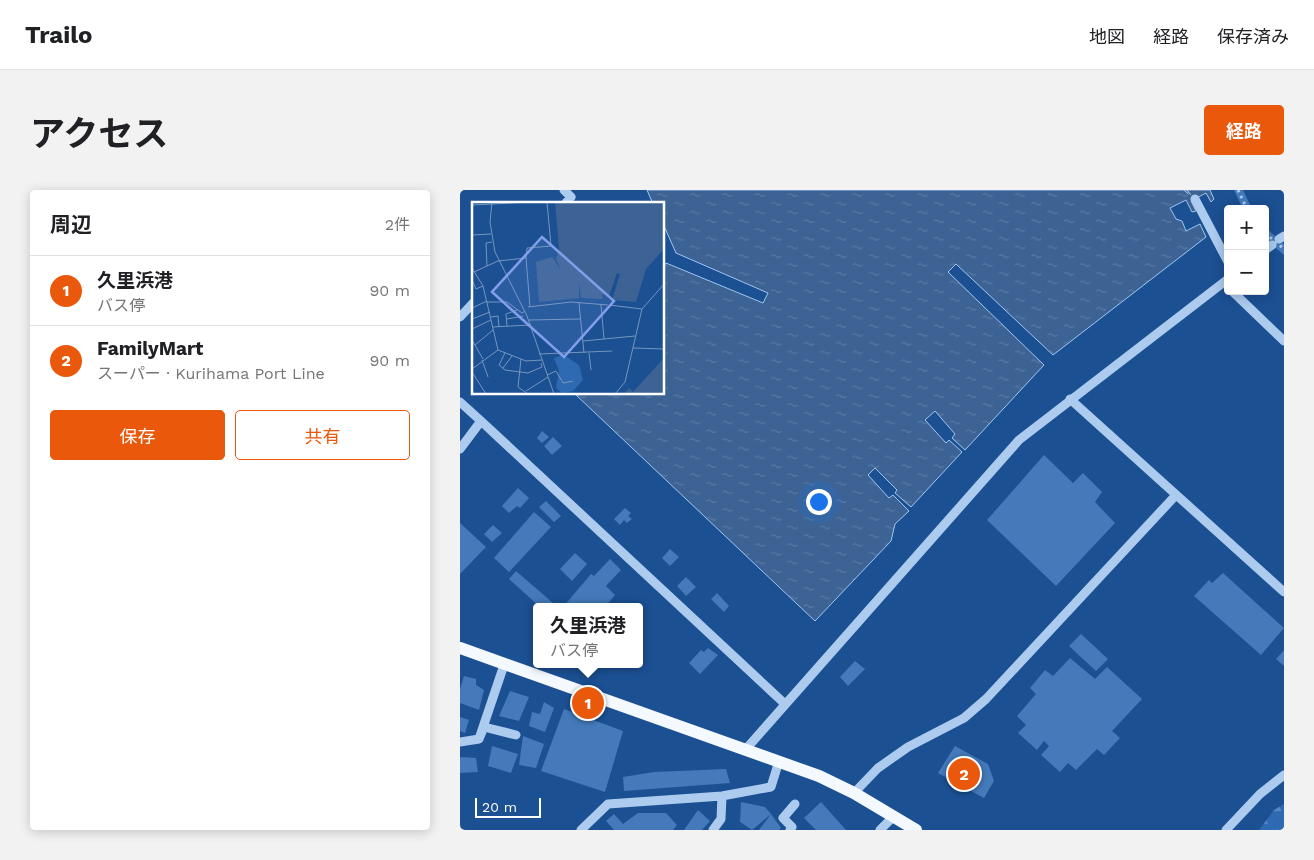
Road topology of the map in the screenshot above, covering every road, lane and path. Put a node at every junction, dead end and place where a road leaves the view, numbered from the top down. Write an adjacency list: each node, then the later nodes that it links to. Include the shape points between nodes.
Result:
1 (564, 190): 4 (street, via 571,197)
2 (1238, 190): 5 (path)
3 (1194, 199): 8 (street)
4 (567, 202)
5 (1245, 205)
6 (1269, 236): 7 (path, bridge)
7 (1284, 249)
8 (1224, 255)
9 (1224, 284): 14 (street)
10 (1236, 295): 13 (street)
11 (472, 304): 12 (street)
12 (460, 317)
13 (1284, 340)
14 (1070, 399): 18 (street); 22 (street, via 1018,440)
15 (460, 402): 16 (street)
16 (481, 421): 17 (street); 22 (street)
17 (460, 449)
18 (1176, 495): 19 (street); 29 (street, via 986,700 964,718 908,747 878,768)
19 (1284, 592)
20 (460, 648): 21 (main road)
21 (504, 665): 24 (street); 26 (main road)
22 (785, 704): 26 (street)
23 (516, 735): 24 (street, via 484,727)
24 (479, 739): 25 (street)
25 (460, 742)
26 (746, 749): 27 (main road)
27 (778, 760): 29 (main road); 30 (street, via 771,788)
28 (1284, 775): 38 (street, via 1260,794)
29 (854, 793): 32 (main road)
30 (722, 796): 33 (street, via 608,804); 34 (street, via 722,819)
31 (795, 804): 35 (street, via 783,818 792,828)
32 (894, 816): 36 (street); 37 (main road)
33 (581, 830)
34 (713, 830)
35 (790, 830)
36 (880, 830)
37 (916, 830)
38 (1226, 830)

